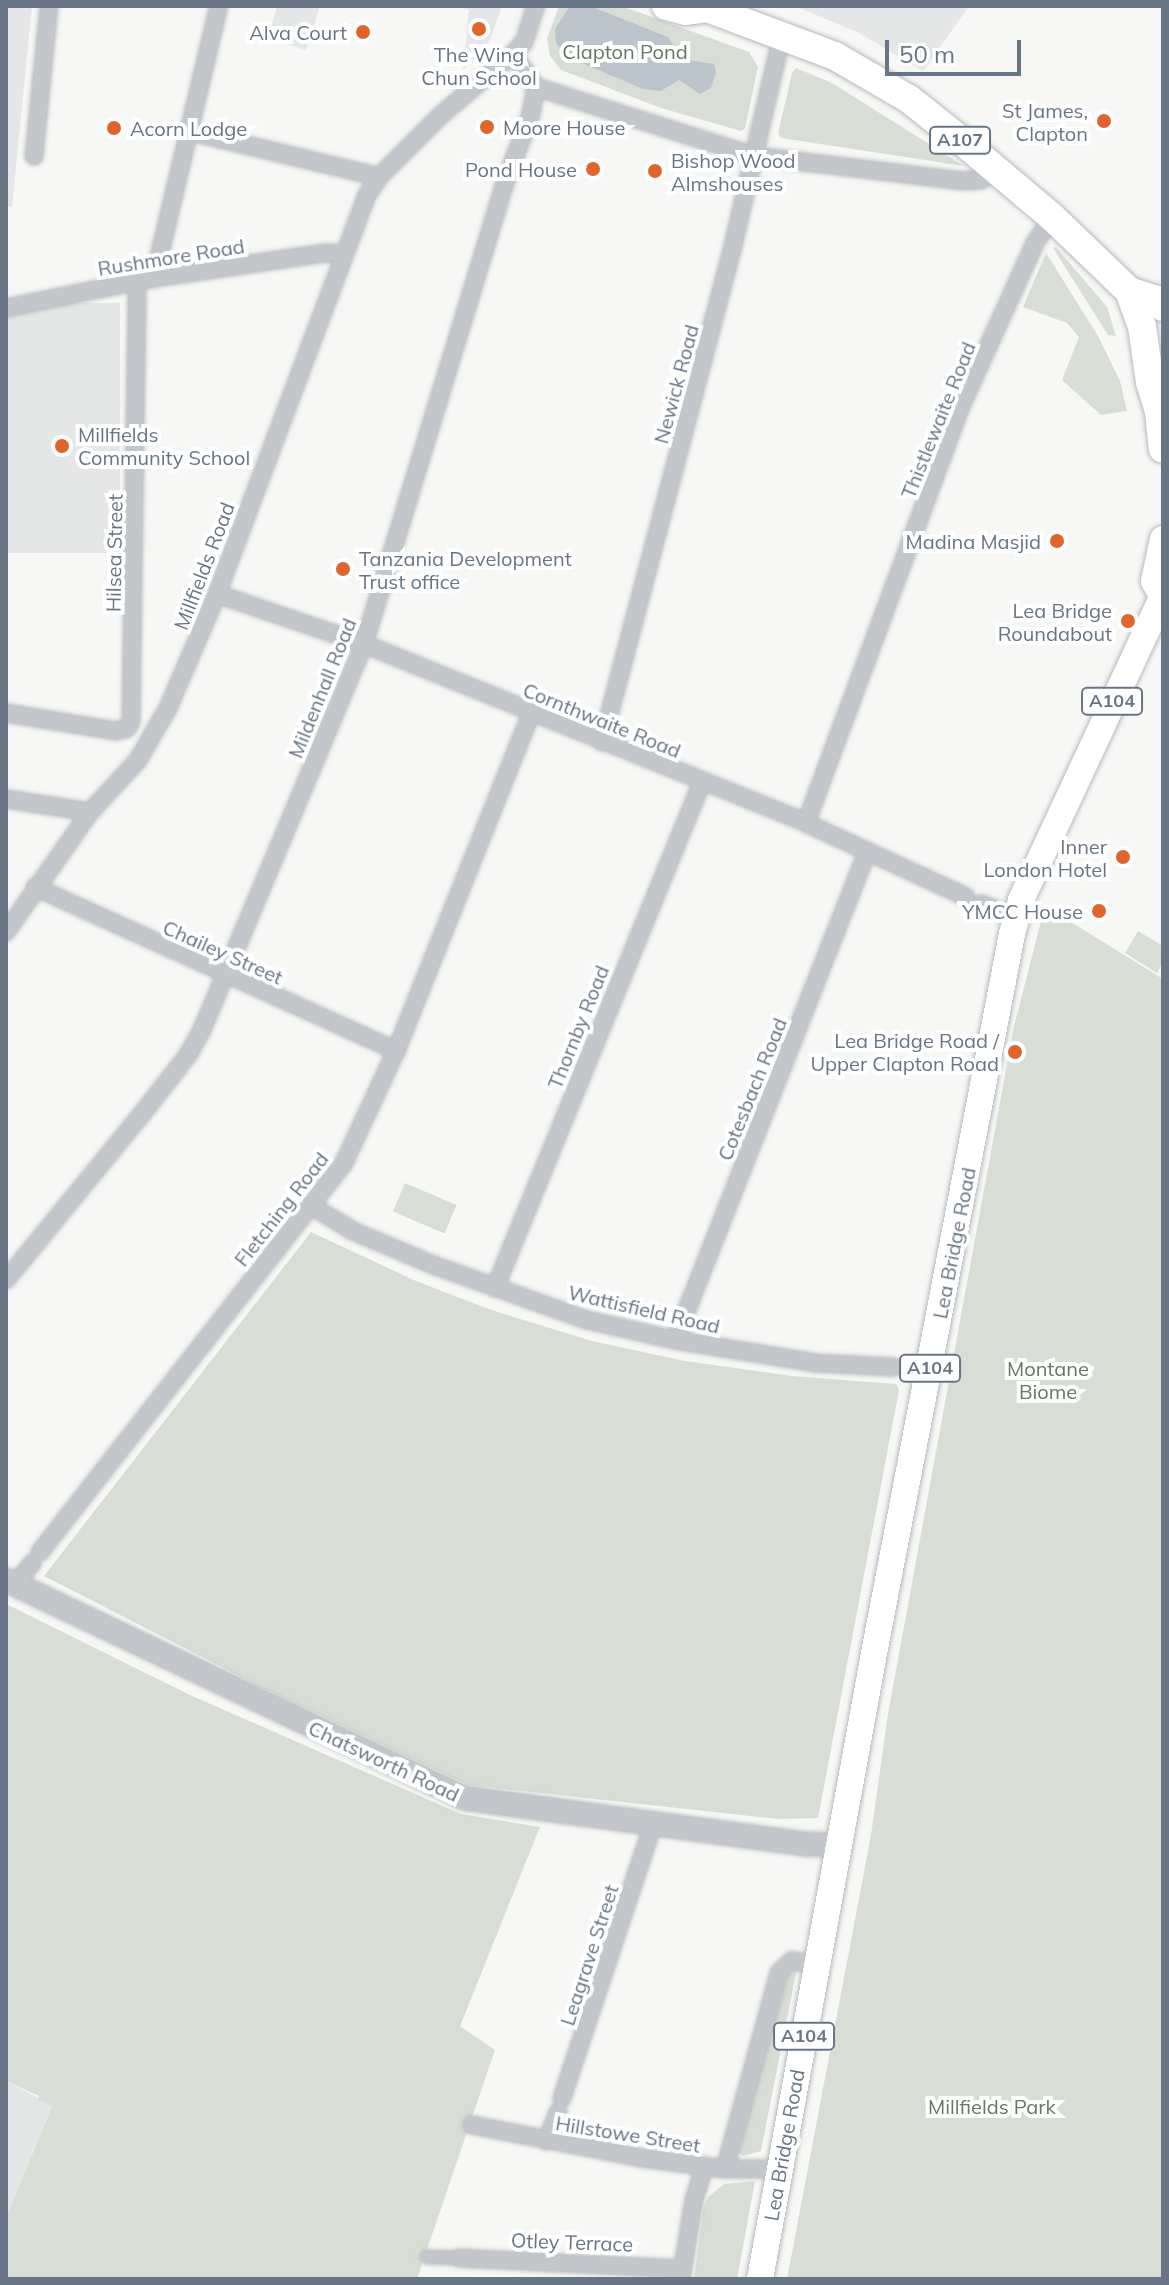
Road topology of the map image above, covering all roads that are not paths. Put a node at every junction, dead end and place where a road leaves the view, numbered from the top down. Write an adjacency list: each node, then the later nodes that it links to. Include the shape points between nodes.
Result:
1 (49, 6): 10 (street)
2 (219, 6): 9 (street, Hilsea Street)
3 (536, 6): 7 (street, Millfields Road, via 524,42)
4 (666, 6): 5 (highway, A107, via 686,11)
5 (707, 7): 6 (highway, A107)
6 (782, 35): 11 (street, Newick Road); 12 (highway, A107, via 835,56 909,99)
7 (513, 54): 8 (street); 13 (street, Millfields Road)
8 (536, 87): 11 (street); 25 (street, Mildenhall Road)
9 (188, 131): 13 (street); 16 (street, Hilsea Street)
10 (34, 156)
11 (754, 156): 12 (street, via 963,181 981,180); 28 (street, Newick Road)
12 (997, 171): 14 (highway, A107)
13 (379, 177): 15 (street, Millfields Road)
14 (1052, 217): 17 (highway, A107); 32 (street, Thistlewaite Road, via 1035,243 962,404)
15 (343, 254): 16 (street, Rushmore Road); 23 (street, Millfields Road)
16 (145, 279): 19 (street, Rushmore Road); 26 (street, Hilsea Street, via 132,711 127,728 116,731)
17 (1129, 291): 18 (highway, A107); 20 (highway, A107)
18 (1163, 307)
19 (6, 308)
20 (1161, 408): 21 (highway, A107)
21 (1163, 449)
22 (1163, 539): 24 (main road, Lea Bridge Road / A104, via 1154,581)
23 (217, 594): 25 (street, Cornthwaite Road); 31 (street, Millfields Road, via 147,746)
24 (1162, 595): 35 (main road, Lea Bridge Road / A104)
25 (364, 644): 27 (street, Cornthwaite Road); 37 (street, Mildenhall Road)
26 (6, 713)
27 (531, 713): 28 (street, Cornthwaite Road); 38 (street, Fletching Road)
28 (602, 742): 29 (street, Cornthwaite Road)
29 (702, 782): 32 (street, Cornthwaite Road); 41 (street, Thornby Road)
30 (6, 799): 31 (street)
31 (90, 812): 34 (street, Millfields Road)
32 (806, 823): 33 (street, Cornthwaite Road)
33 (867, 852): 35 (street, Cornthwaite Road); 42 (street, Cotesbach Road)
34 (35, 887): 36 (street, Millfields Road); 37 (street, Chailey Street)
35 (1016, 918): 46 (main road, Lea Bridge Road / A104)
36 (6, 932)
37 (226, 976): 38 (street, Chailey Street); 40 (street, Mildenhall Road, via 188,1055)
38 (396, 1051): 39 (street, Fletching Road, via 344,1163)
39 (310, 1205): 41 (street, Wattisfield Road, via 353,1231); 44 (street, Fletching Road, via 36,1558)
40 (6, 1280)
41 (495, 1288): 42 (street, Wattisfield Road, via 587,1320)
42 (675, 1340): 43 (street, Wattisfield Road, via 815,1363)
43 (894, 1367)
44 (10, 1582): 45 (street, Chatsworth Road, via 464,1798)
45 (653, 1825): 46 (street, Chatsworth Road); 49 (street, Leagrave Street)
46 (840, 1845): 47 (main road, Lea Bridge Road / A104)
47 (818, 1964): 51 (street, via 792,1961 779,1973); 52 (main road, Lea Bridge Road / A104)
48 (472, 2125): 49 (street, Hillstowe Street)
49 (547, 2141): 50 (street, Hillstowe Street)
50 (704, 2167): 51 (street, Hillstowe Street); 55 (street)
51 (725, 2169): 52 (street, Hillstowe Street)
52 (779, 2169): 56 (main road, Lea Bridge Road / A104)
53 (427, 2257): 54 (street)
54 (459, 2258): 55 (street, Otley Terrace)
55 (682, 2274)
56 (760, 2279)

